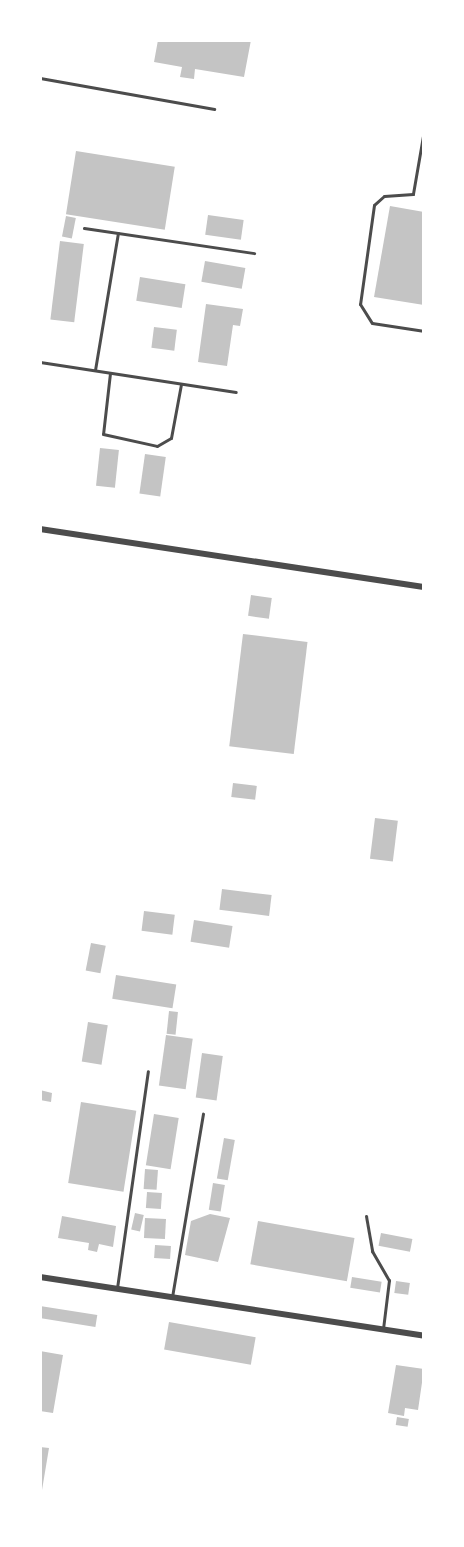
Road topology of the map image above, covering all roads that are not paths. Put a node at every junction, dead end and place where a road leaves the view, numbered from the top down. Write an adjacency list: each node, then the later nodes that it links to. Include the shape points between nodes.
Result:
1 (40, 78): 2 (lane)
2 (214, 109)
3 (423, 130): 7 (lane, via 413,194 384,196 374,205 360,304 372,323)
4 (84, 228): 5 (lane)
5 (118, 233): 6 (lane); 9 (lane)
6 (254, 254)
7 (423, 331)
8 (40, 362): 9 (lane)
9 (95, 370): 10 (lane)
10 (110, 373): 11 (lane); 11 (lane, via 101,428 109,438 165,444)
11 (181, 384): 12 (lane)
12 (236, 392)
13 (40, 529): 14 (street)
14 (423, 587)
15 (148, 1071): 19 (lane)
16 (203, 1114): 20 (lane)
17 (366, 1216): 21 (lane, via 371,1247 389,1280)
18 (40, 1277): 19 (street)
19 (117, 1288): 20 (street)
20 (172, 1297): 21 (street)
21 (382, 1329): 22 (street)
22 (423, 1336)

